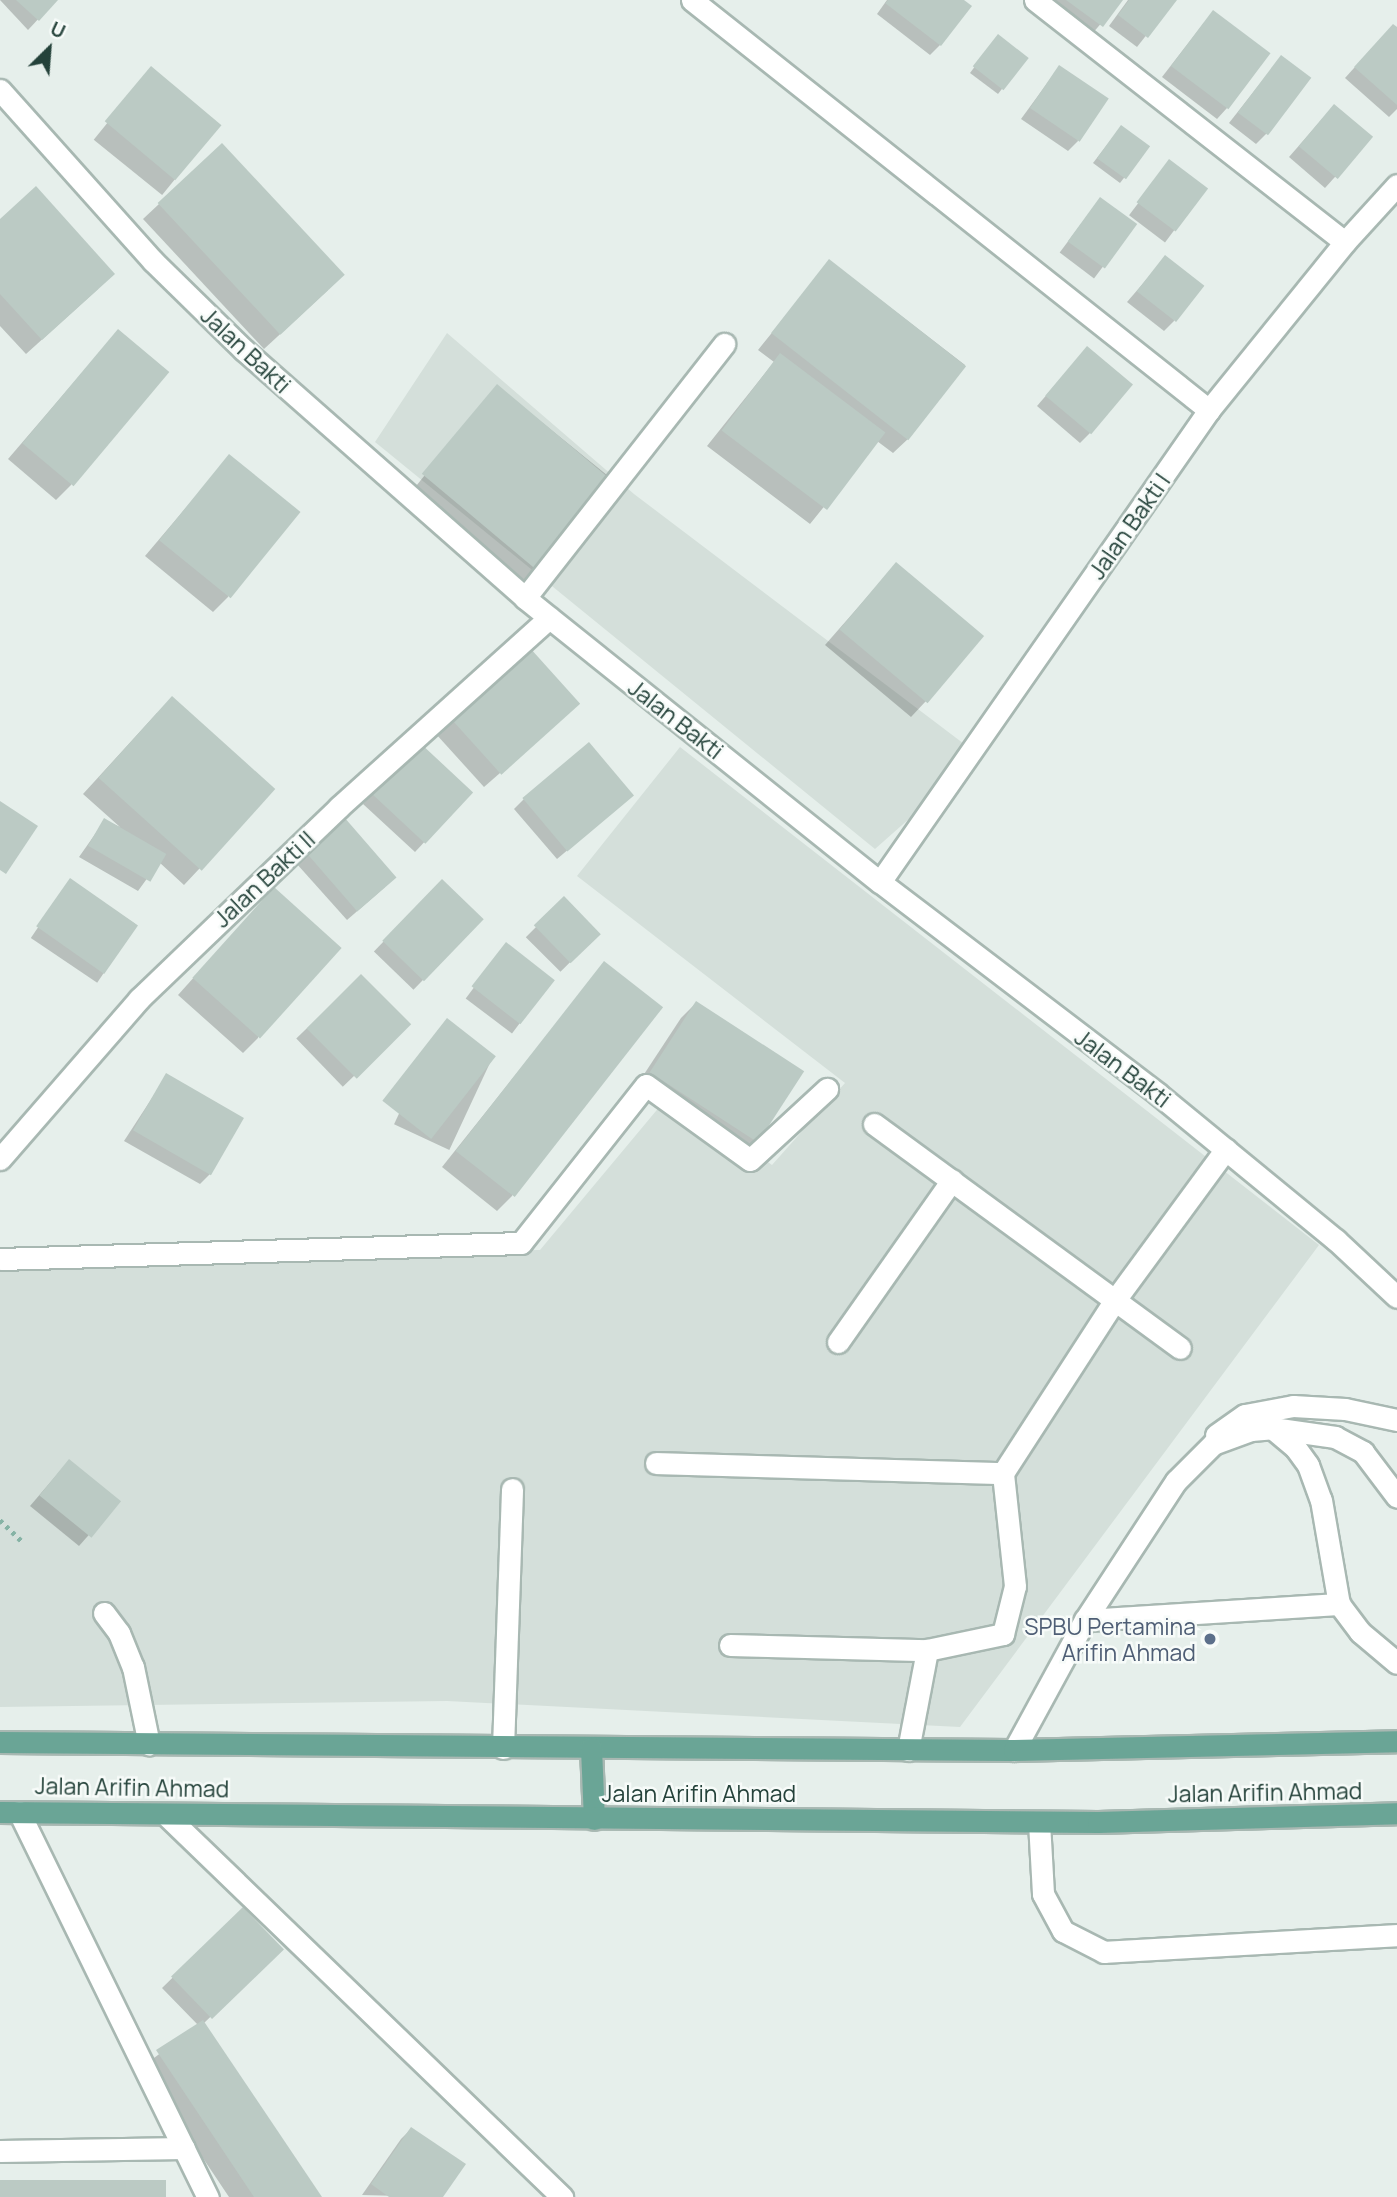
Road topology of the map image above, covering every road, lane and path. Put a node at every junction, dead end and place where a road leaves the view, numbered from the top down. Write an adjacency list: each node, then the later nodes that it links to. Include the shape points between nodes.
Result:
1 (692, 0): 7 (street)
2 (1035, 0): 5 (street)
3 (0, 90): 8 (street, Jalan Bakti, via 153,261 244,350)
4 (1397, 185): 5 (street, Jalan Bakti I)
5 (1345, 242): 7 (street, Jalan Bakti I)
6 (724, 344): 8 (street)
7 (1209, 410): 10 (street, Jalan Bakti I)
8 (525, 598): 9 (street, Jalan Bakti)
9 (549, 618): 10 (street, Jalan Bakti); 14 (street, Jalan Bakti II, via 186,953 130,1009)
10 (880, 882): 13 (street, Jalan Bakti)
11 (827, 1089): 16 (street, via 750,1160 646,1085 521,1243)
12 (874, 1124): 15 (street)
13 (1226, 1149): 17 (street, Jalan Bakti); 18 (street)
14 (0, 1159)
15 (952, 1180): 18 (street); 19 (street)
16 (0, 1259)
17 (1397, 1297)
18 (1115, 1300): 20 (street); 25 (street)
19 (838, 1342)
20 (1180, 1348)
21 (1397, 1420): 23 (street, via 1345,1409 1293,1406 1245,1415 1225,1425)
22 (1272, 1428): 23 (street, via 1230,1436); 27 (street, via 1335,1437 1363,1452); 30 (street, via 1295,1447 1313,1477)
23 (1196, 1457): 32 (street)
24 (656, 1463): 25 (street)
25 (1003, 1473): 34 (street, via 1015,1586 1003,1634)
26 (512, 1489): 39 (street)
27 (1397, 1497)
28 (0, 1520): 29 (path)
29 (24, 1543)
30 (1339, 1604): 32 (street); 35 (street, via 1360,1632)
31 (104, 1613): 38 (street, via 134,1667)
32 (1085, 1620): 42 (street)
33 (730, 1645): 34 (street)
34 (927, 1650): 41 (street)
35 (1397, 1663)
36 (1397, 1741): 42 (main road, Jalan Arifin Ahmad)
37 (0, 1742): 38 (main road, Jalan Arifin Ahmad)
38 (149, 1744): 39 (main road, Jalan Arifin Ahmad)
39 (503, 1748): 40 (main road, Jalan Arifin Ahmad)
40 (591, 1748): 41 (main road, Jalan Arifin Ahmad); 46 (main road)
41 (908, 1750): 42 (main road, Jalan Arifin Ahmad)
42 (1014, 1750)
43 (9, 1812): 45 (main road, Jalan Arifin Ahmad); 49 (street)
44 (1397, 1813): 47 (main road, Jalan Arifin Ahmad)
45 (165, 1814): 46 (main road, Jalan Arifin Ahmad); 52 (street)
46 (594, 1819): 47 (main road, Jalan Arifin Ahmad)
47 (1040, 1822): 48 (street, via 1042,1894 1063,1931 1104,1952)
48 (1397, 1935)
49 (184, 2148): 50 (street); 51 (street)
50 (0, 2151)
51 (208, 2197)
52 (562, 2197)

